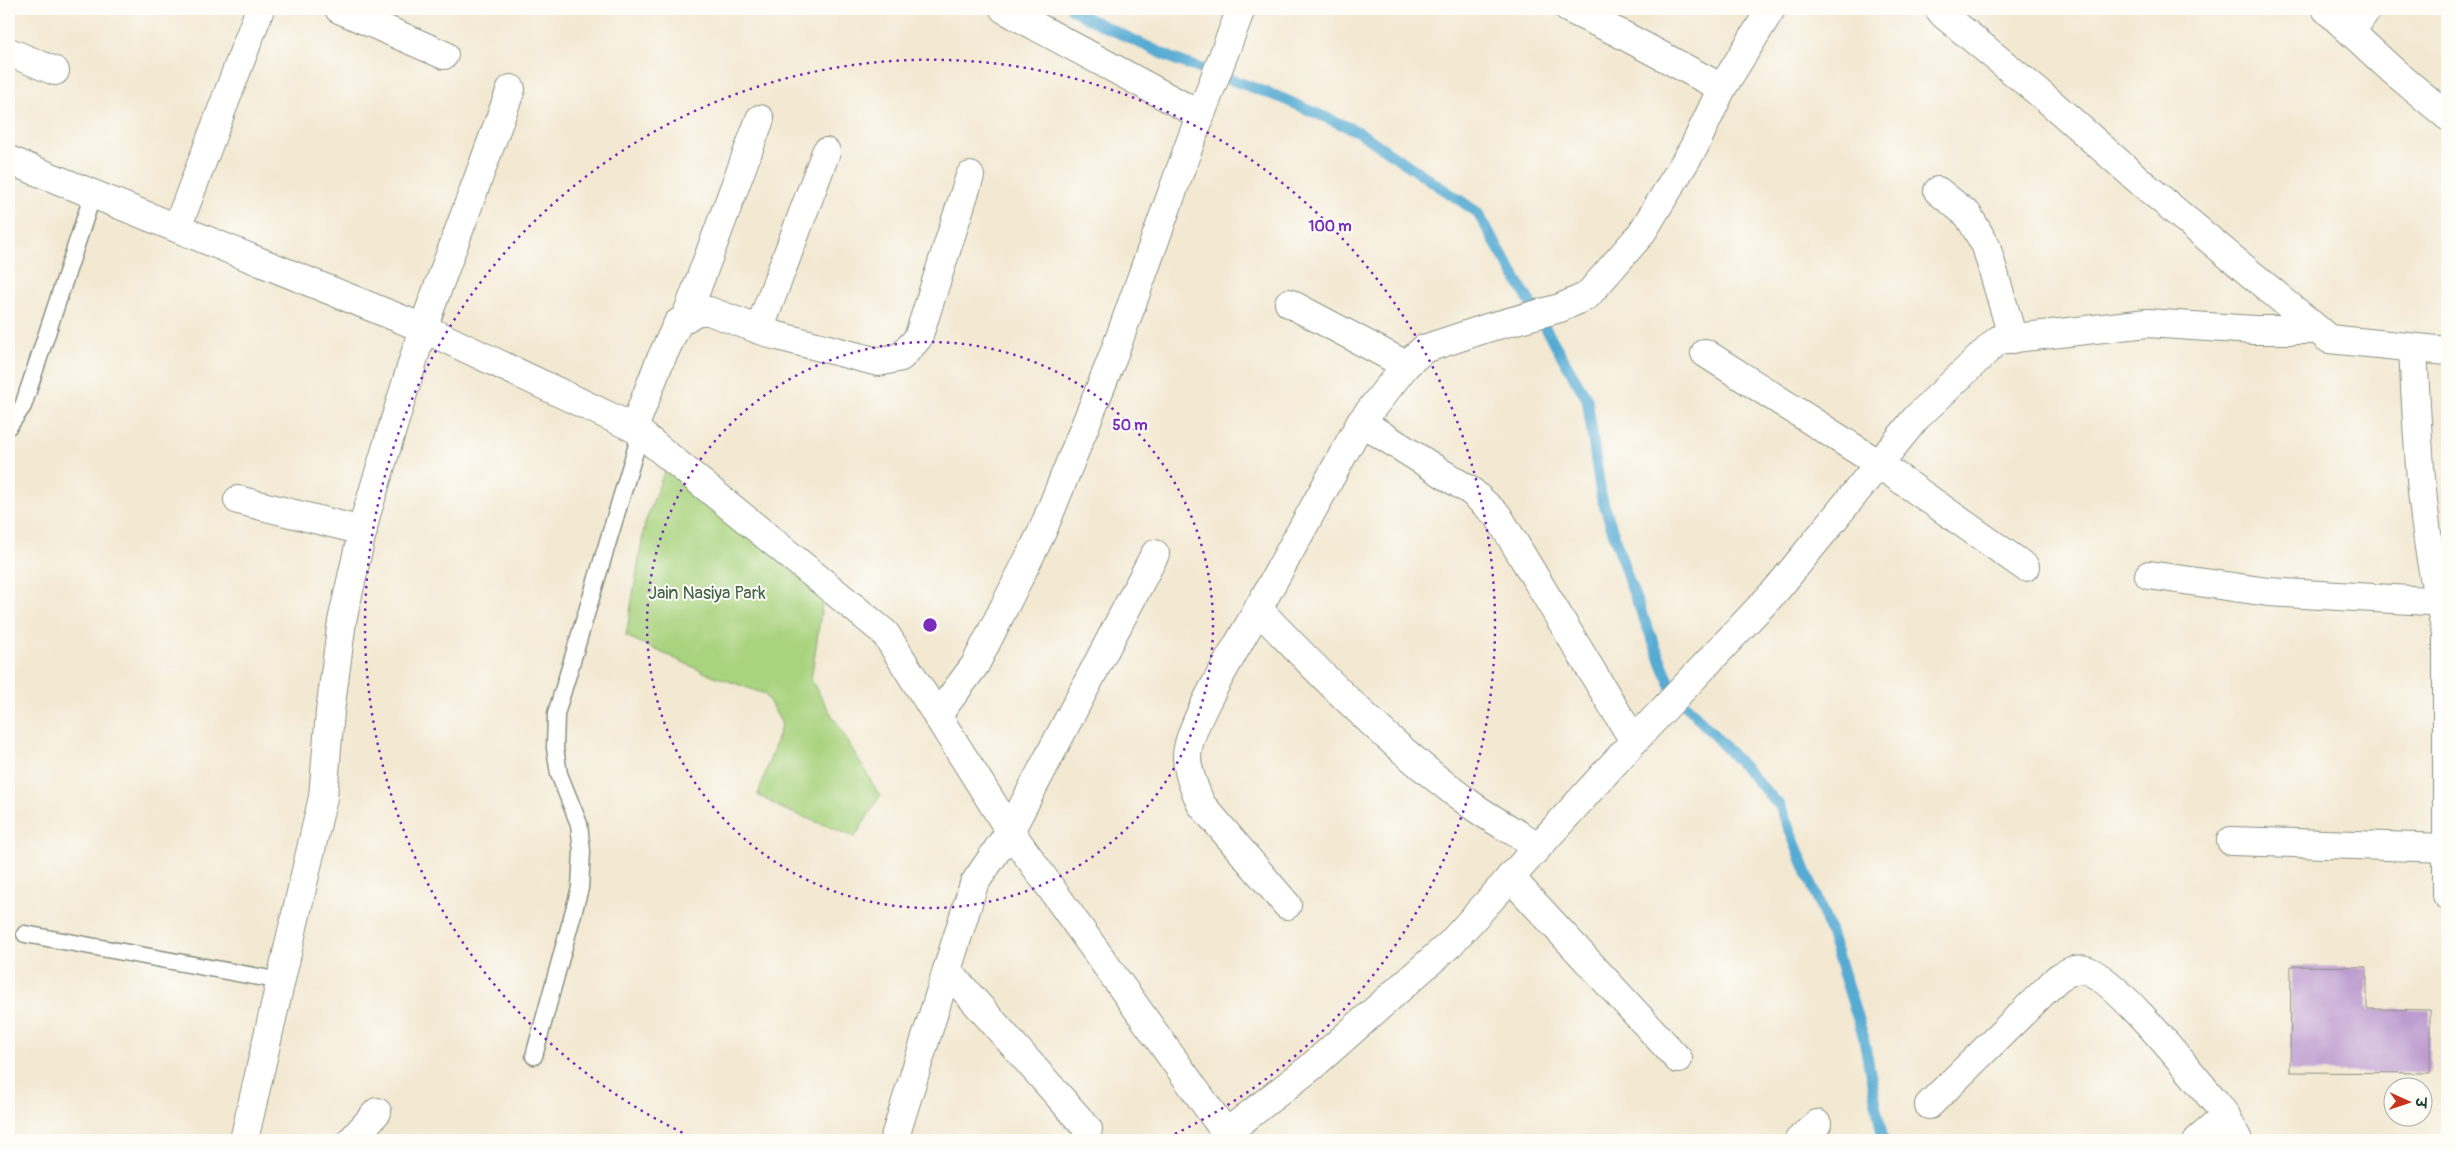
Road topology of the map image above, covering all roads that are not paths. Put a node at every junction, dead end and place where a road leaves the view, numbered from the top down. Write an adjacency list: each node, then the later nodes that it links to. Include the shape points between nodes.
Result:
1 (260, 9): 24 (street)
2 (339, 9): 12 (street)
3 (1004, 9): 16 (street)
4 (1241, 9): 16 (street)
5 (1569, 9): 14 (street)
6 (1771, 9): 14 (street)
7 (1939, 9): 29 (street)
8 (2326, 9): 10 (street)
9 (2367, 9): 10 (street)
10 (2351, 32): 17 (street)
11 (9, 52): 13 (street)
12 (444, 55)
13 (55, 71)
14 (1722, 88): 34 (street, via 1694,147 1641,234 1587,296 1560,308 1424,349)
15 (511, 89): 27 (street)
16 (1203, 107): 46 (street, via 1112,359 1042,532 975,665)
17 (2447, 116)
18 (760, 119): 26 (street)
19 (826, 152): 28 (street)
20 (9, 160): 23 (street)
21 (970, 176): 28 (street, via 918,338 900,357 878,362)
22 (1938, 191): 30 (street, via 1968,215 1986,246)
23 (93, 194): 24 (street); 36 (lane, via 23,406)
24 (177, 228): 27 (street)
25 (1289, 303): 34 (street)
26 (686, 317): 28 (street, via 697,311 708,311); 37 (street, via 678,323 659,363)
27 (423, 328): 37 (street); 40 (street)
28 (759, 330)
29 (2318, 330): 30 (street, via 2254,330 2147,323); 31 (street, via 2329,339)
30 (2012, 339): 38 (street, via 1998,340 1916,418)
31 (2413, 348): 32 (street); 44 (street, via 2418,446 2429,545)
32 (2447, 351)
33 (1704, 353): 38 (street)
34 (1406, 365): 35 (street)
35 (1361, 422): 45 (street); 47 (street, via 1472,492 1498,516)
36 (9, 426)
37 (637, 432): 46 (street, via 885,633); 58 (lane, via 556,714 554,748 560,774 580,824 580,888)
38 (1879, 464): 42 (street); 47 (street, via 1778,588)
39 (238, 500): 40 (street)
40 (363, 532): 57 (street, via 342,622 323,797)
41 (1155, 554): 48 (street)
42 (2025, 567)
43 (2149, 574): 44 (street, via 2268,592)
44 (2442, 602): 51 (street, via 2447,633)
45 (1258, 609): 50 (street, via 1320,674 1398,745 1470,804); 54 (street, via 1195,725 1187,756 1201,804)
46 (938, 716): 48 (street)
47 (1640, 734): 50 (street)
48 (1010, 831): 56 (street, via 974,884); 64 (street)
49 (2231, 841): 51 (street)
50 (1538, 846): 52 (street)
51 (2447, 848): 53 (street)
52 (1510, 877): 59 (street); 64 (street, via 1450,944)
53 (2447, 895)
54 (1287, 905)
55 (25, 934): 57 (lane)
56 (947, 970): 63 (street); 67 (street)
57 (281, 981): 65 (street)
58 (534, 1056)
59 (1678, 1059)
60 (1929, 1105): 62 (street, via 2058,978 2071,970 2085,969 2099,976 2131,1005)
61 (377, 1112): 66 (street)
62 (2232, 1128): 68 (street)
63 (1088, 1129)
64 (1228, 1137)
65 (244, 1140)
66 (352, 1140)
67 (894, 1140)
68 (2198, 1140)

